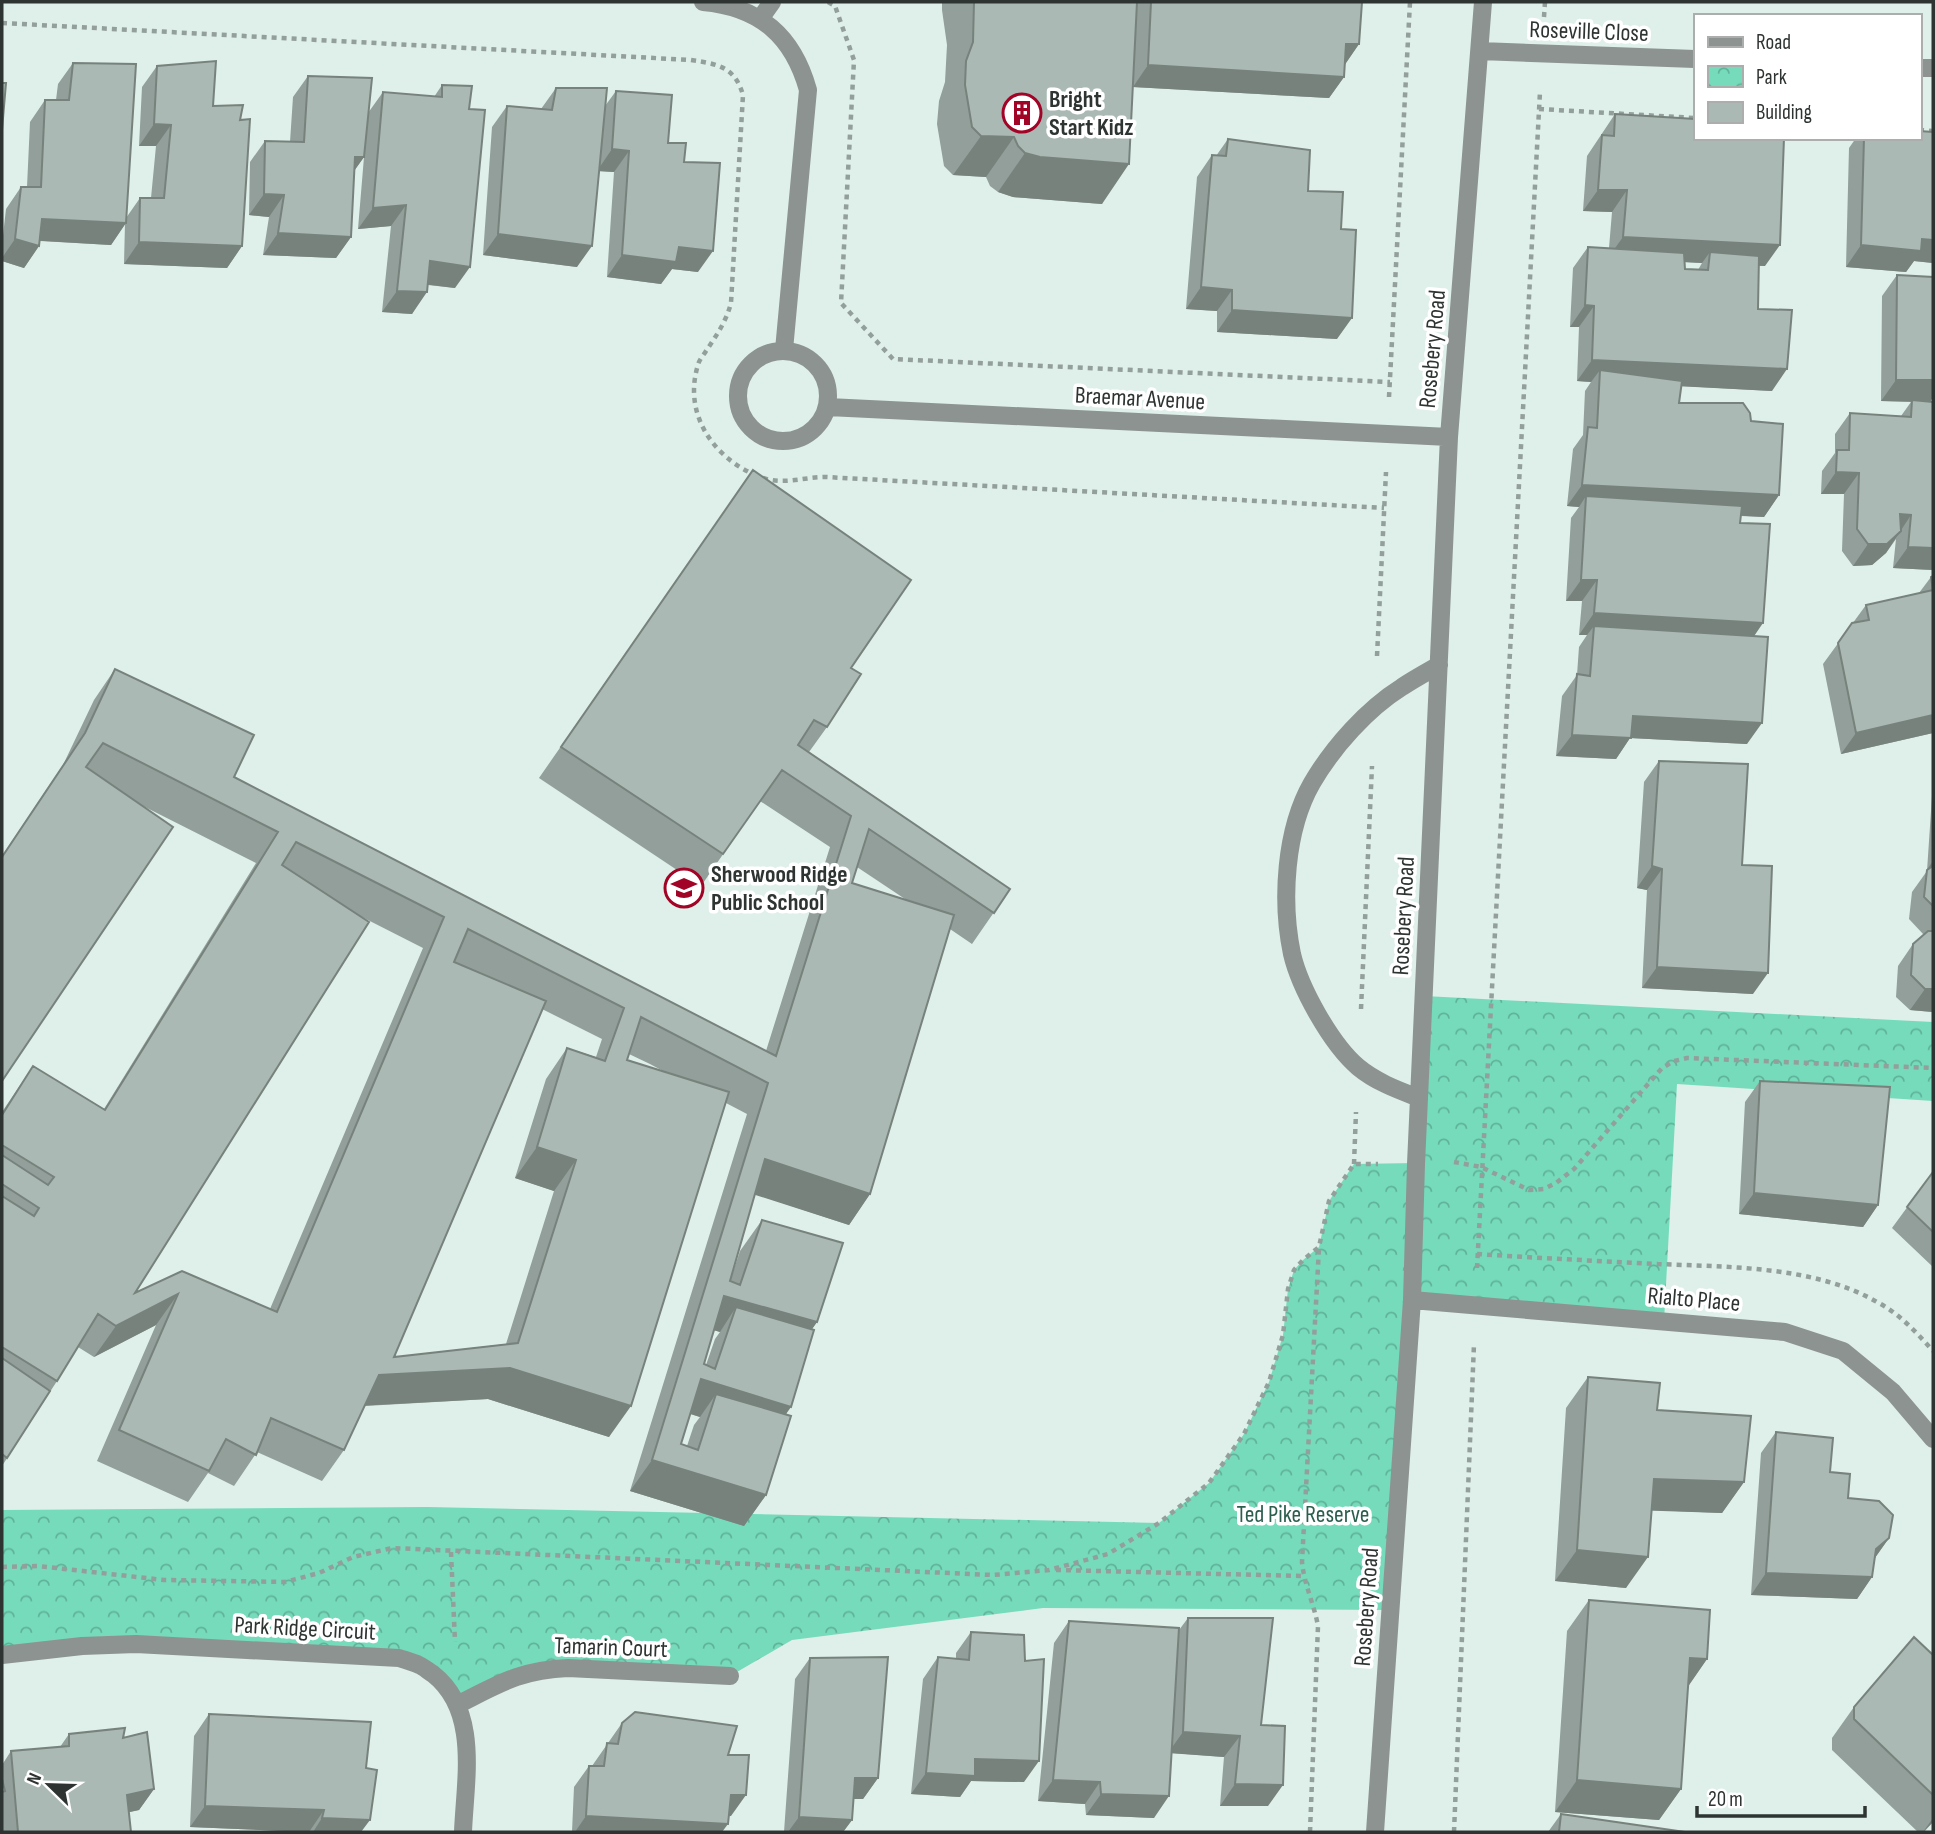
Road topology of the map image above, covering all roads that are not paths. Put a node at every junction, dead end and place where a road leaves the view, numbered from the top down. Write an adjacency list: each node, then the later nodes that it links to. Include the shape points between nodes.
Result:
1 (704, 2): 4 (street, via 741,9)
2 (772, 2): 4 (street)
3 (1483, 2): 5 (street, Rosebery Road)
4 (760, 19): 7 (street, via 790,46 808,90)
5 (1480, 51): 6 (street, Roseville Close); 9 (street, Rosebery Road)
6 (1694, 60)
7 (783, 350): 8 (street, via 814,362 824,374); 8 (street, via 757,359 739,383 737,397 747,425 771,441 800,439 813,431)
8 (828, 407): 9 (street, Braemar Avenue)
9 (1449, 437): 10 (street, Rosebery Road)
10 (1439, 665): 11 (street, Rosebery Road); 11 (street, via 1400,688 1331,753 1310,785 1297,820 1286,888 1292,956 1322,1023 1358,1067)
11 (1419, 1098): 12 (street, Rosebery Road)
12 (1412, 1300): 13 (street, Rialto Place, via 1785,1332 1843,1350 1893,1392); 18 (street, Rosebery Road)
13 (1933, 1439)
14 (2, 1655): 16 (street, Park Ridge Circuit, via 136,1644 398,1658 421,1665 440,1680)
15 (730, 1676): 16 (street, Tamarin Court, via 544,1669 521,1674)
16 (457, 1705): 17 (street, Park Ridge Circuit, via 467,1738)
17 (463, 1832)
18 (1375, 1832)

